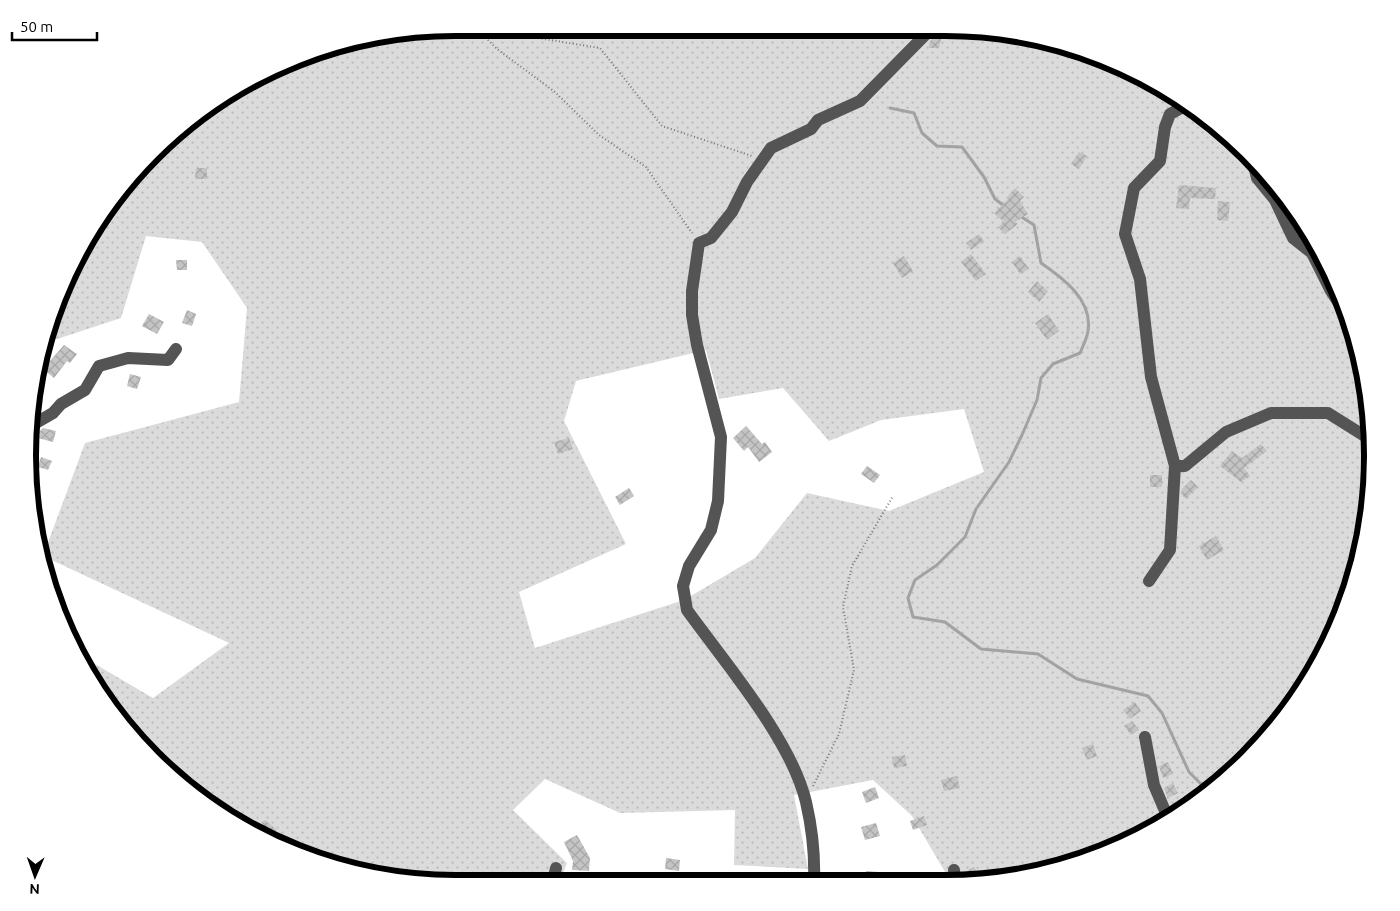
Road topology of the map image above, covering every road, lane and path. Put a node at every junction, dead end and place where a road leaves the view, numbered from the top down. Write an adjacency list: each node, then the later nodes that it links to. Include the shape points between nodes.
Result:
1 (484, 36): 7 (path, via 555,92 599,135 646,167)
2 (526, 36): 5 (path, via 600,48 662,126)
3 (924, 36): 5 (street, via 860,101 818,120 811,129 771,148)
4 (1180, 109): 14 (street, via 1170,114 1164,127 1160,161 1134,188 1125,234 1140,279 1151,378)
5 (764, 160): 7 (street, via 712,238)
6 (1256, 175): 8 (street, via 1274,200 1293,238)
7 (699, 242): 18 (street, via 692,315 722,437 718,501 711,530 683,586 687,610 773,730 798,778)
8 (1312, 253)
9 (1314, 258): 10 (street)
10 (1325, 278)
11 (176, 349): 12 (street, via 168,360 128,358 99,366 85,390)
12 (38, 422)
13 (1363, 435): 14 (street, via 1328,413 1271,413 1226,432 1185,466)
14 (1175, 466): 16 (street, via 1170,550)
15 (893, 496): 18 (path, via 852,566 843,607 854,670 839,734)
16 (1149, 582)
17 (1144, 737): 19 (street, via 1154,785)
18 (806, 802): 20 (street)
19 (1165, 812)
20 (814, 875)

